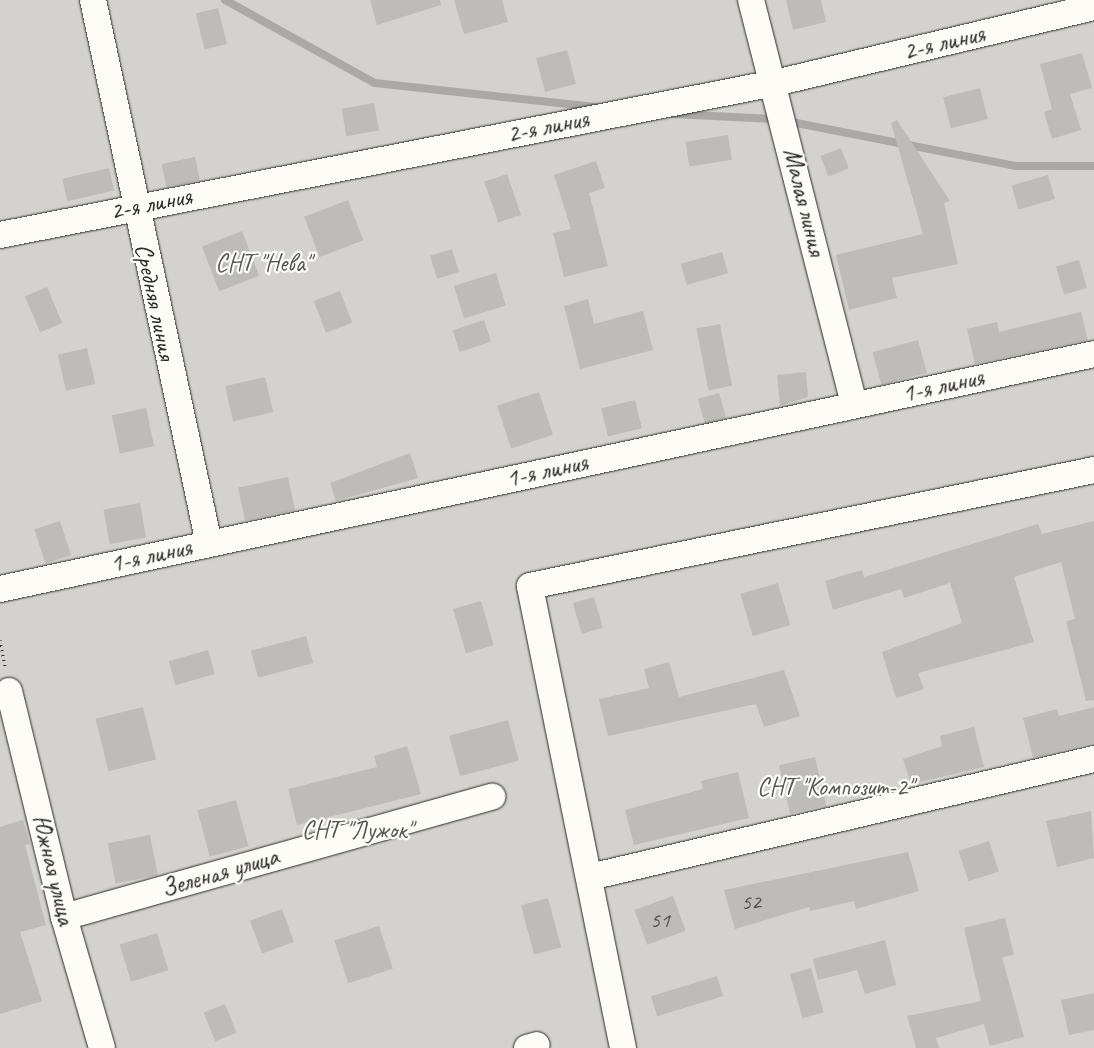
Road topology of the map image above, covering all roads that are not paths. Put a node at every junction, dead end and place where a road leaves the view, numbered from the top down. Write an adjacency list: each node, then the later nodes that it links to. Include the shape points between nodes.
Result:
1 (93, 0): 5 (street, Средняя линия)
2 (751, 0): 4 (street, Малая линия)
3 (1094, 8): 4 (street, 2-я линия)
4 (777, 93): 5 (street, 2-я линия); 8 (street, Малая линия)
5 (134, 207): 6 (street, 2-я линия); 10 (street, Средняя линия)
6 (0, 235)
7 (1094, 354): 8 (street, 1-я линия)
8 (854, 405): 10 (street, 1-я линия)
9 (1094, 470): 15 (street, via 530,586)
10 (209, 544): 11 (street, 1-я линия)
11 (0, 590)
12 (9, 691): 16 (street, Южная улица)
13 (1094, 759): 15 (street)
14 (492, 798): 16 (street, Зеленая улица)
15 (590, 877): 18 (street)
16 (64, 917): 17 (street, Южная улица)
17 (102, 1048)
18 (623, 1048)

